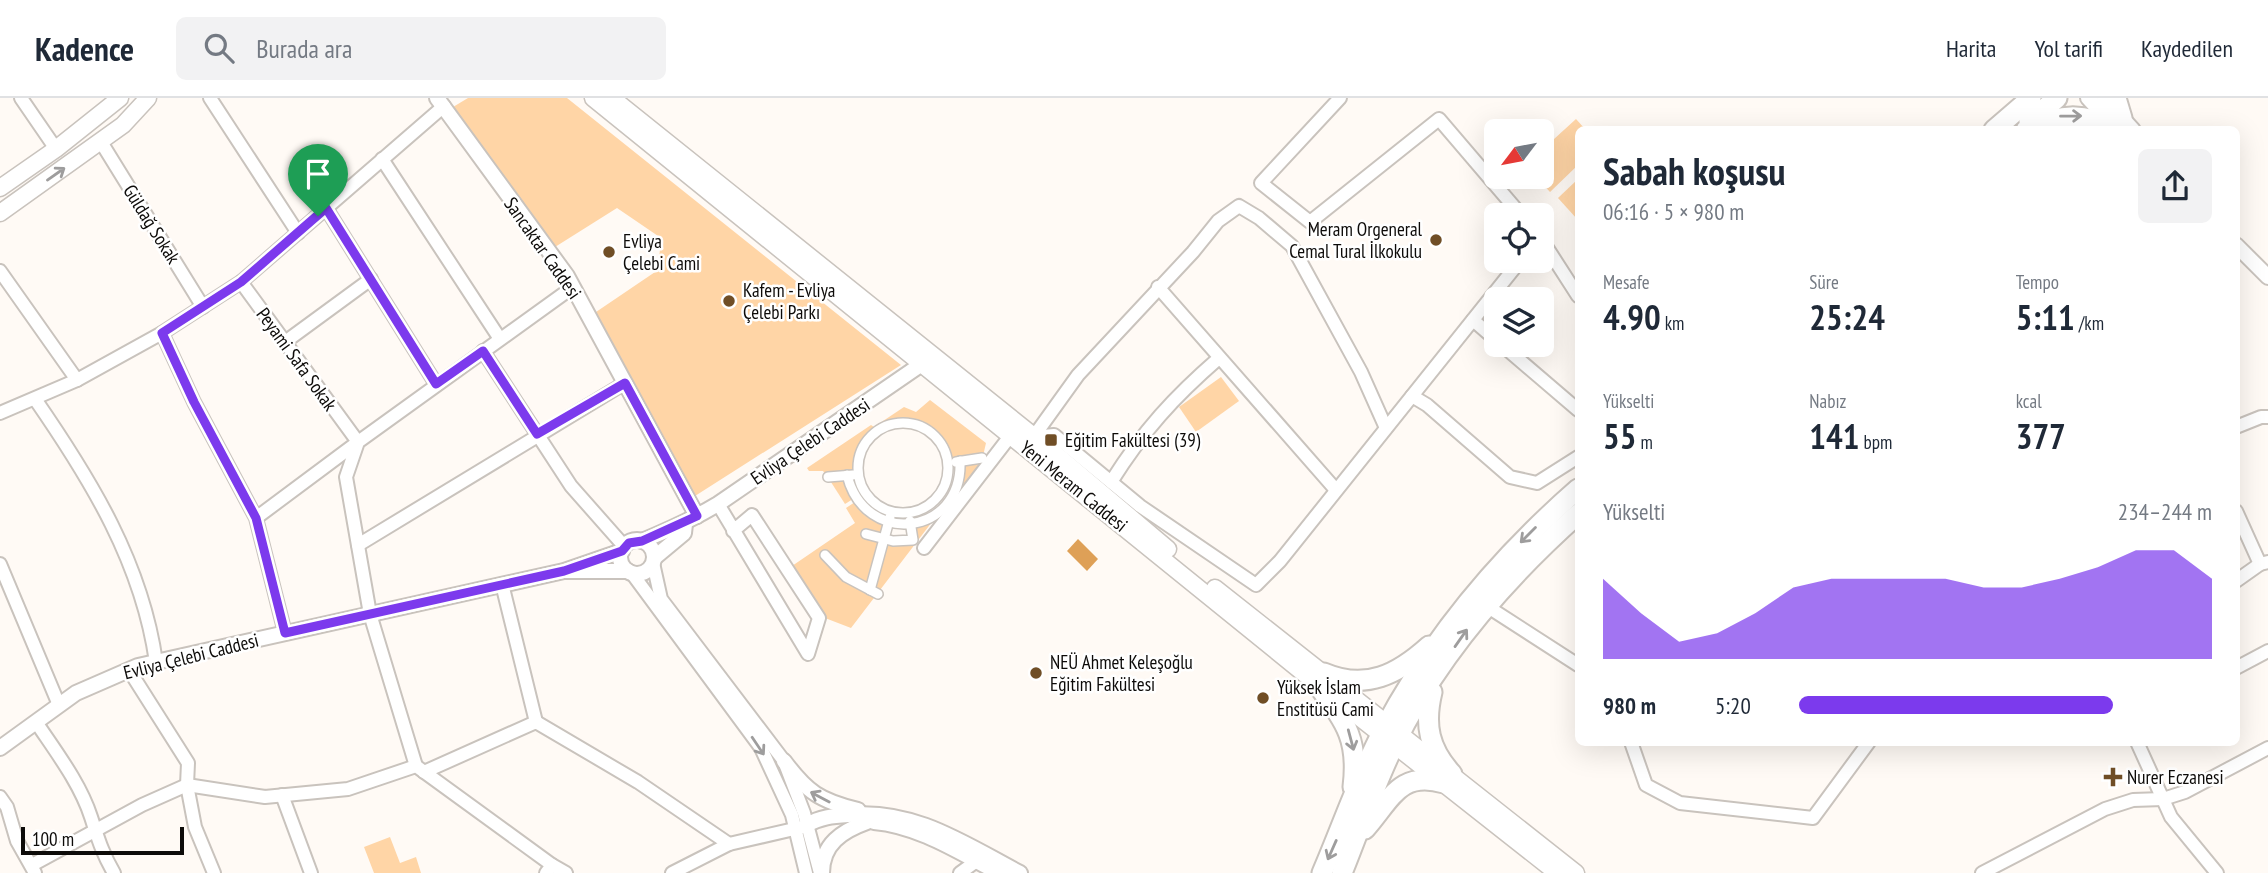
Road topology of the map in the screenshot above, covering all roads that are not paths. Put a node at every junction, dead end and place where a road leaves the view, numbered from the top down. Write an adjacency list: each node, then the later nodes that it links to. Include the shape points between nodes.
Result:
1 (21, 98): 24 (street)
2 (120, 98): 24 (main road)
3 (148, 98): 23 (main road)
4 (211, 98): 30 (street)
5 (593, 98): 50 (main road, Yeni Meram Caddesi)
6 (612, 98): 50 (main road, Yeni Meram Caddesi)
7 (1340, 98): 27 (street, via 1261,183 1310,222 1439,119)
8 (2018, 98): 15 (main road)
9 (2031, 98): 16 (main road)
10 (2057, 98): 17 (main road)
11 (2088, 98): 20 (street)
12 (2104, 98): 21 (street)
13 (2116, 98): 22 (main road)
14 (441, 102): 25 (street); 38 (street, Sancaktar Caddesi)
15 (1997, 126)
16 (1997, 126)
17 (2025, 126)
18 (2035, 126): 19 (main road, one-way to 19, via 2052,118 2075,116)
19 (2119, 126)
20 (2121, 126)
21 (2121, 126)
22 (2122, 126)
23 (101, 142): 29 (main road, one-way to 23); 41 (street, Güldağ Sokak)
24 (56, 149): 26 (main road)
25 (382, 159): 28 (street); 45 (street)
26 (0, 188)
27 (1511, 203)
28 (326, 208): 30 (street); 36 (street)
29 (0, 213)
30 (298, 233): 37 (street)
31 (2240, 249): 35 (street)
32 (1554, 259): 40 (street)
33 (0, 271): 51 (street)
34 (1510, 273): 42 (street)
35 (2268, 277)
36 (371, 279): 46 (street); 53 (street)
37 (241, 282): 41 (street); 46 (street, Peyami Safa Sokak)
38 (573, 287): 45 (street); 52 (street, Sancaktar Caddesi)
39 (1158, 287): 49 (street); 60 (street, via 1218,221 1239,206 1292,246); 63 (street, via 1078,375)
40 (1575, 291)
41 (203, 307): 44 (street)
42 (1473, 320): 43 (street); 54 (street)
43 (1484, 330)
44 (162, 333): 51 (street); 83 (street)
45 (500, 339): 47 (street)
46 (285, 342): 64 (street, Peyami Safa Sokak)
47 (483, 351): 53 (street); 61 (street)
48 (1516, 357): 56 (street)
49 (1219, 358): 72 (street, via 1147,427); 73 (street)
50 (928, 360): 62 (main road, Yeni Meram Caddesi); 63 (main road, Yeni Meram Caddesi); 78 (street, Evliya Çelebi Caddesi)
51 (77, 380): 55 (street)
52 (625, 383): 61 (street); 85 (street, Sancaktar Caddesi)
53 (436, 384): 64 (street)
54 (1412, 396): 60 (street); 66 (street, via 1510,477 1537,483)
55 (35, 399): 57 (street); 107 (street, via 102,505 133,565 150,621)
56 (1575, 407)
57 (0, 414)
58 (2268, 417): 59 (street)
59 (2240, 426)
60 (1386, 428): 73 (street)
61 (537, 434): 91 (street); 93 (street)
62 (1011, 435): 63 (main road, Yeni Meram Caddesi); 92 (street)
63 (1030, 442): 72 (street, via 1054,435); 112 (main road, Yeni Meram Caddesi)
64 (356, 447): 83 (street); 91 (street, via 346,477)
65 (982, 458): 67 (street)
66 (1575, 459)
67 (960, 461): 68 (street); 77 (street, via 960,478)
68 (947, 463): 69 (street, via 935,436 908,423 893,424 868,439); 76 (street)
69 (858, 474): 70 (street); 75 (street)
70 (847, 475): 71 (street); 75 (street)
71 (828, 477)
72 (1111, 482): 73 (street, via 1256,585)
73 (1336, 490)
74 (1575, 492): 104 (main road, one-way to 104, via 1510,552)
75 (860, 496): 79 (street); 81 (street)
76 (938, 496): 77 (street); 80 (street, via 921,510)
77 (948, 503): 86 (street, via 935,515)
78 (718, 504): 85 (street, Evliya Çelebi Caddesi); 87 (street)
79 (846, 505)
80 (908, 513): 81 (street); 86 (street)
81 (890, 517): 86 (street); 89 (street)
82 (1575, 517): 102 (main road)
83 (256, 518): 105 (street)
84 (2240, 518): 96 (street)
85 (691, 520): 90 (street, Evliya Çelebi Caddesi); 95 (street, Evliya Çelebi Caddesi, via 684,533)
86 (910, 524): 89 (street, via 913,540)
87 (733, 531): 87 (street, via 761,576 808,654 819,618 752,515)
88 (866, 534): 89 (street)
89 (884, 539): 94 (street, via 874,592 846,577)
90 (642, 541): 93 (street); 95 (street, via 649,545)
91 (358, 545): 103 (street)
92 (924, 548)
93 (623, 549): 98 (street, Evliya Çelebi Caddesi); 99 (street, via 622,562)
94 (825, 555)
95 (653, 560): 99 (street, via 643,573); 122 (street, via 661,599)
96 (2264, 563): 100 (street)
97 (0, 564): 113 (street)
98 (564, 571): 99 (street, Evliya Çelebi Caddesi); 101 (street, Evliya Çelebi Caddesi)
99 (629, 572): 131 (street, one-way to 131, via 761,748)
100 (2240, 578)
101 (502, 584): 103 (street, Evliya Çelebi Caddesi); 115 (street)
102 (1485, 605): 108 (street); 111 (main road, one-way to 102)
103 (370, 614): 105 (street, Evliya Çelebi Caddesi); 123 (street)
104 (1446, 631): 112 (main road, via 1388,676 1356,681); 116 (main road)
105 (285, 633): 107 (street, Evliya Çelebi Caddesi)
106 (2268, 651): 109 (street)
107 (156, 662): 110 (street, Evliya Çelebi Caddesi)
108 (1575, 663)
109 (2240, 665)
110 (129, 670): 113 (street, Evliya Çelebi Caddesi); 125 (street, via 188,763)
111 (1436, 677): 116 (main road); 124 (main road, via 1428,729)
112 (1320, 679): 116 (main road, Yeni Meram Caddesi); 129 (main road, one-way to 129, via 1351,736 1355,758)
113 (59, 705): 114 (street, Evliya Çelebi Caddesi)
114 (36, 722): 120 (street, Evliya Çelebi Caddesi); 132 (street, via 72,777 92,818)
115 (536, 722): 123 (street); 134 (street, via 638,782)
116 (1391, 734): 124 (main road, Yeni Meram Caddesi); 129 (main road); 133 (main road)
117 (1631, 746): 118 (street, via 1646,785 1680,803 1813,818)
118 (1866, 746)
119 (2139, 746): 128 (street)
120 (0, 748)
121 (2268, 748): 128 (street, via 2185,793)
122 (783, 761): 130 (street, one-way to 122, via 818,797 802,786); 131 (street)
123 (420, 769): 126 (street, via 348,789); 137 (street)
124 (1448, 778): 133 (main road, via 1419,778 1401,786); 150 (main road, Yeni Meram Caddesi); 151 (main road, Yeni Meram Caddesi)
125 (187, 785): 126 (street, via 265,797); 132 (street); 139 (street, via 195,827)
126 (282, 795): 140 (street)
127 (0, 797): 136 (street)
128 (2163, 799): 152 (street, via 2133,800 2105,809); 153 (street, via 2171,817)
129 (1352, 806): 148 (main road, one-way to 148)
130 (868, 817): 131 (street); 135 (street); 144 (street, via 830,844)
131 (801, 827): 134 (street); 143 (street); 144 (street)
132 (94, 833): 136 (street); 138 (street)
133 (1355, 840): 149 (main road)
134 (729, 844): 142 (street)
135 (981, 858): 145 (street); 146 (street); 147 (street)
136 (34, 869)
137 (549, 869): 141 (street)
138 (114, 873)
139 (214, 873)
140 (311, 873)
141 (566, 873)
142 (672, 873)
143 (806, 873)
144 (821, 873)
145 (960, 873)
146 (999, 873)
147 (1020, 873)
148 (1322, 873)
149 (1342, 873)
150 (1557, 873)
151 (1576, 873)
152 (1982, 873)
153 (2217, 873)

